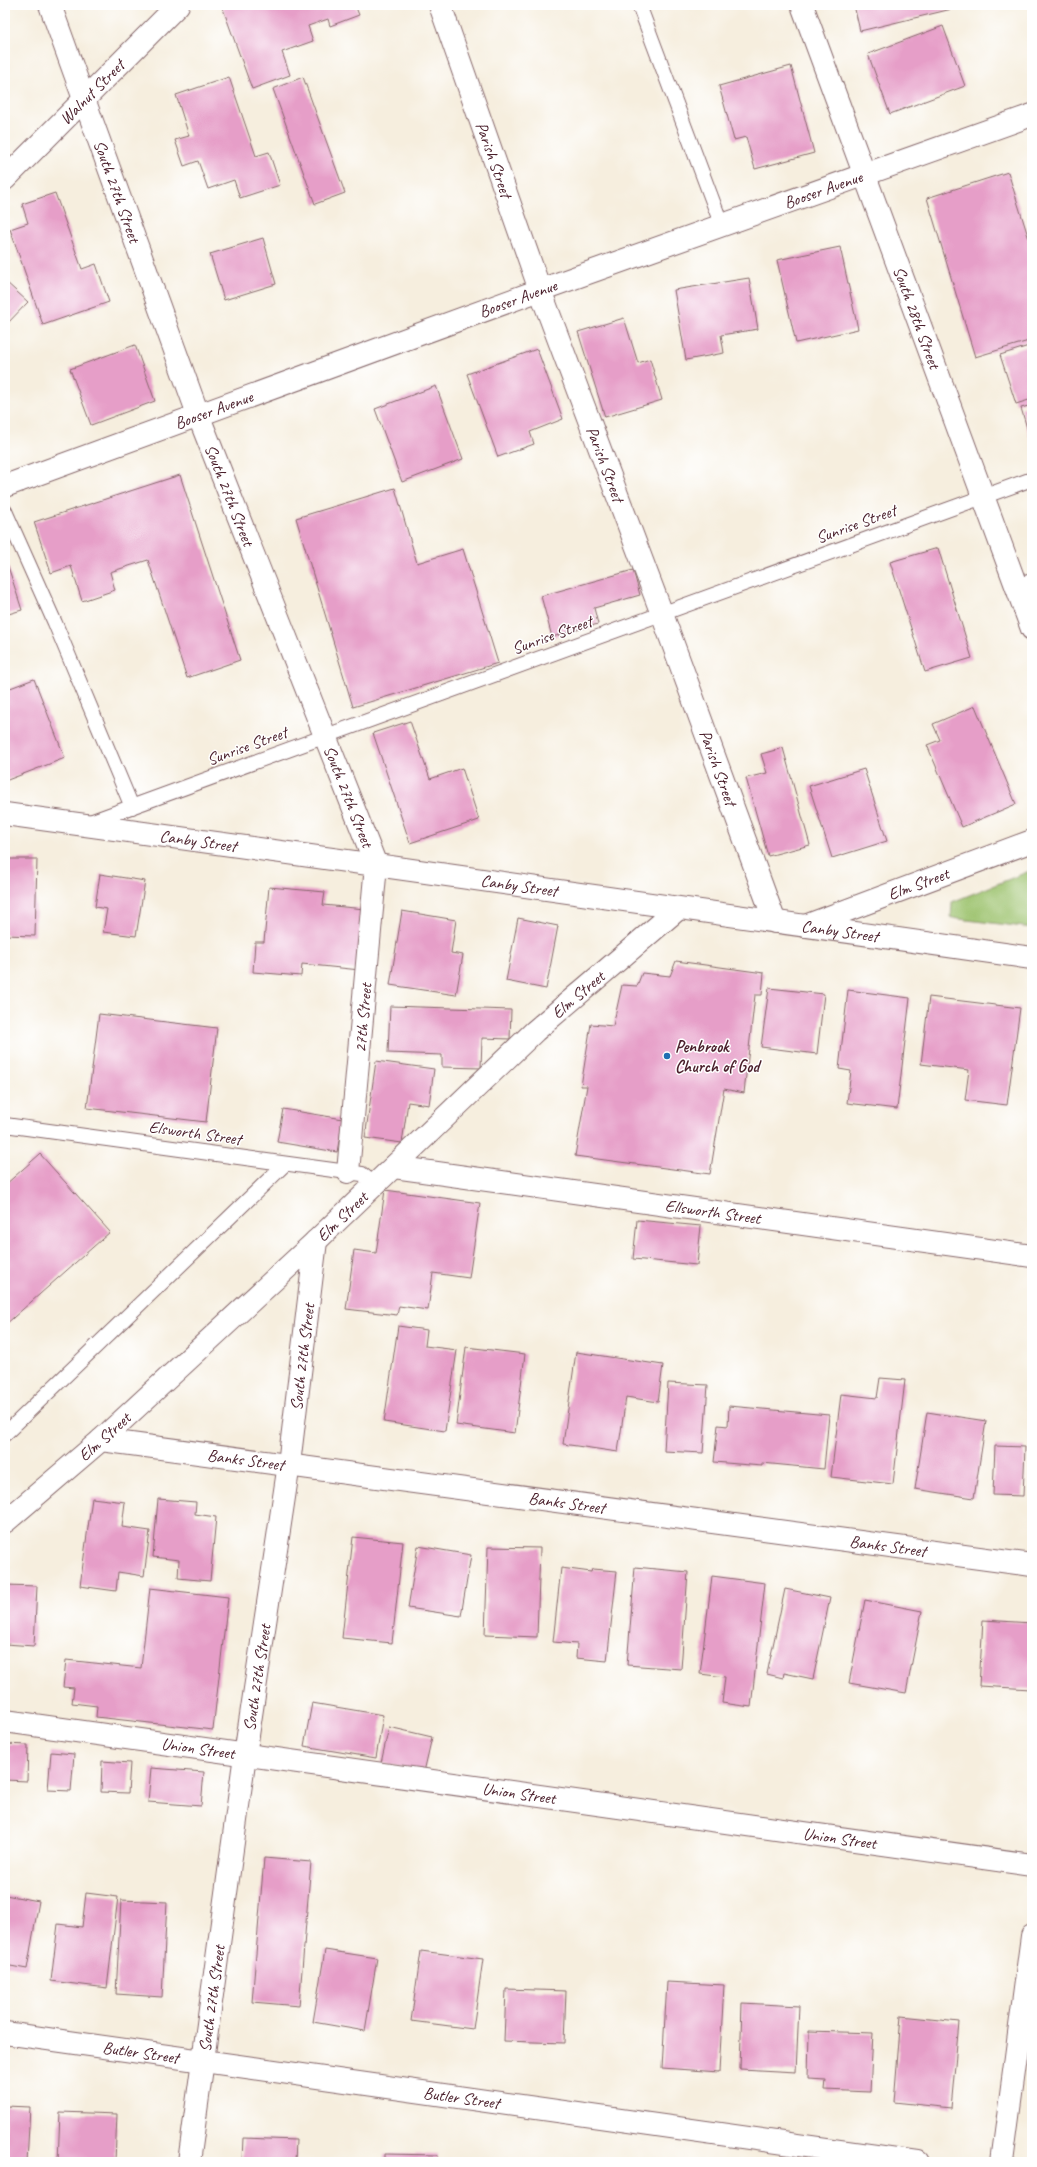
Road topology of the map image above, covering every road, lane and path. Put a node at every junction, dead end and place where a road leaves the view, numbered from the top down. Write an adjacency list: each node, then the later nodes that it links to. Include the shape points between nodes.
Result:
1 (50, 5): 6 (street, South 27th Street)
2 (178, 5): 6 (street, Walnut Street)
3 (440, 5): 11 (street, Parish Street)
4 (639, 5): 10 (lane)
5 (802, 5): 8 (street, South 28th Street)
6 (84, 99): 9 (street, Walnut Street); 12 (street, South 27th Street)
7 (1032, 115): 8 (street, Booser Avenue)
8 (865, 176): 10 (street, Booser Avenue); 15 (street, South 28th Street)
9 (5, 179)
10 (722, 226): 11 (street, Booser Avenue)
11 (540, 290): 12 (street, Booser Avenue); 18 (street, Parish Street)
12 (199, 417): 14 (street, Booser Avenue); 20 (street, South 27th Street)
13 (1032, 479): 15 (lane, Sunrise Street)
14 (5, 486)
15 (983, 497): 17 (street, South 28th Street); 18 (lane, Sunrise Street)
16 (5, 511): 21 (lane)
17 (1024, 584): 19 (street, South 28th Street)
18 (662, 614): 20 (lane, Sunrise Street); 27 (street, Parish Street)
19 (1032, 629)
20 (326, 736): 21 (lane, Sunrise Street); 25 (street, South 27th Street)
21 (132, 807): 23 (lane, Sunrise Street)
22 (5, 814): 23 (street, Canby Street)
23 (83, 825): 25 (street, Canby Street)
24 (1032, 842): 28 (street, Elm Street)
25 (376, 865): 26 (street, Canby Street); 33 (street, 27th Street)
26 (678, 909): 27 (street, Canby Street); 32 (street, Elm Street, via 535,1031)
27 (775, 922): 28 (street, Canby Street)
28 (805, 926): 29 (street, Canby Street)
29 (1032, 958)
30 (5, 1124): 31 (lane, Elsworth Street)
31 (284, 1164): 33 (lane, Elsworth Street); 37 (lane)
32 (394, 1167): 34 (street, Elm Street); 36 (street, Ellsworth Street)
33 (348, 1172): 34 (lane, Elsworth Street, via 362,1174)
34 (375, 1185): 35 (street, Elm Street)
35 (316, 1241): 38 (street, Elm Street); 39 (street, South 27th Street)
36 (1032, 1256)
37 (5, 1434)
38 (101, 1440): 39 (street, Banks Street); 40 (street, Elm Street)
39 (289, 1464): 41 (street, Banks Street); 43 (street, South 27th Street)
40 (9, 1512)
41 (1032, 1566)
42 (5, 1721): 43 (street, Union Street)
43 (245, 1755): 44 (street, Union Street); 47 (street, South 27th Street)
44 (1032, 1865)
45 (1032, 1936): 50 (street)
46 (5, 2032): 47 (street, Butler Street)
47 (203, 2060): 48 (street, South 27th Street); 49 (street, Butler Street)
48 (189, 2162)
49 (918, 2162)
50 (1002, 2162)

